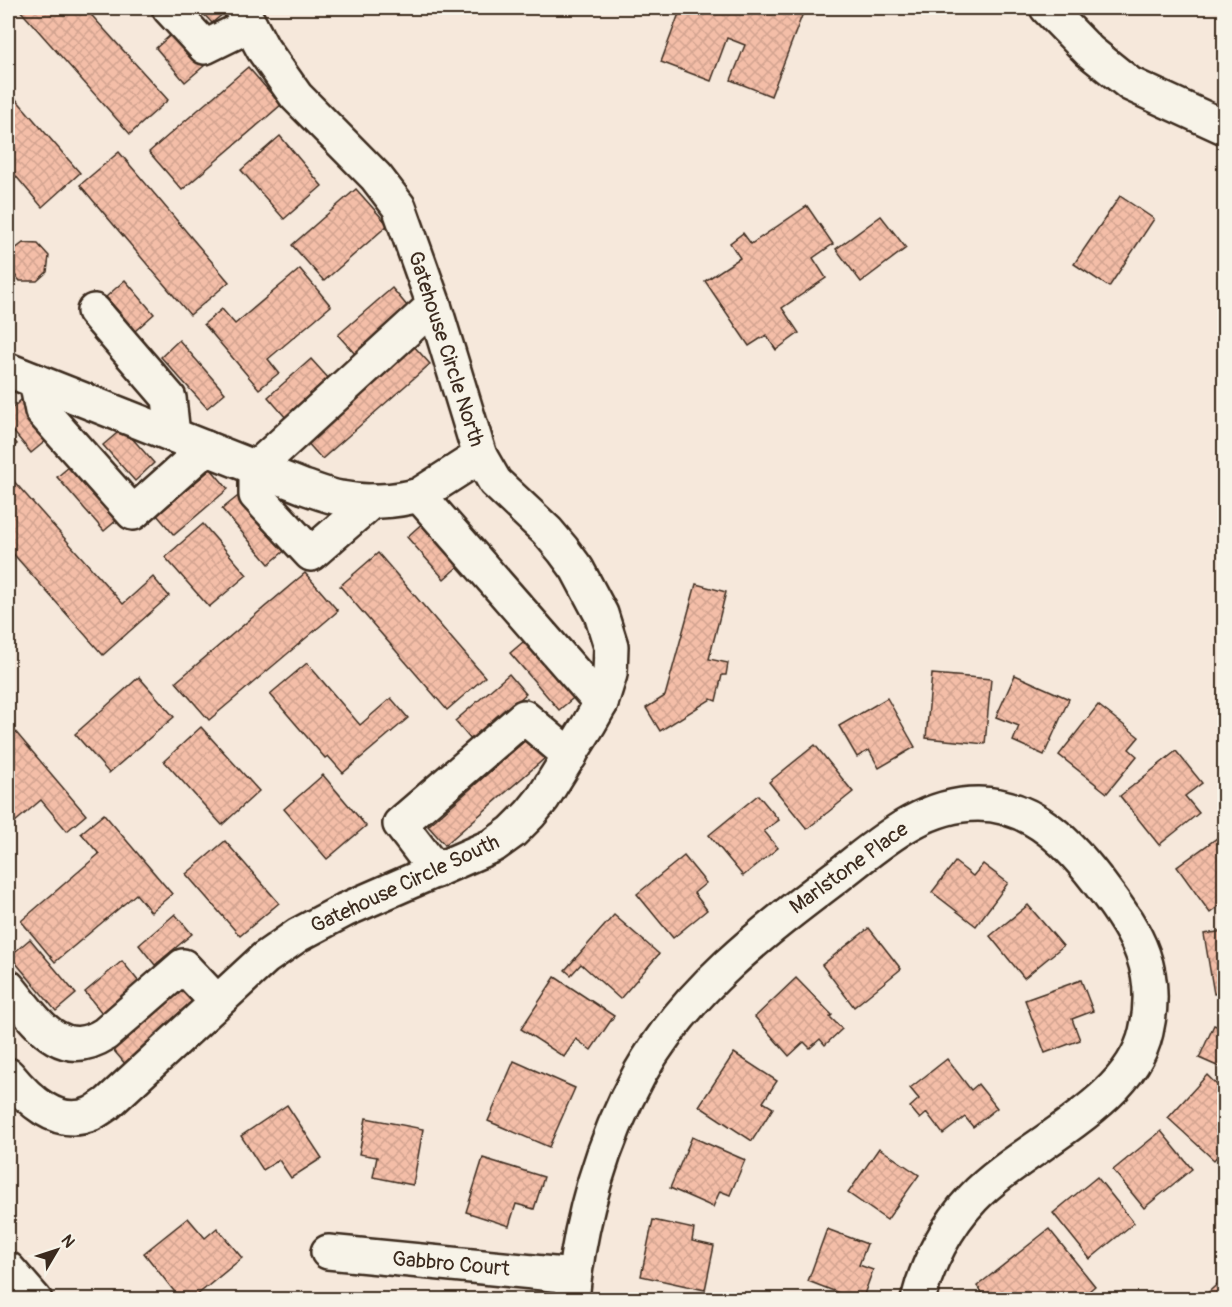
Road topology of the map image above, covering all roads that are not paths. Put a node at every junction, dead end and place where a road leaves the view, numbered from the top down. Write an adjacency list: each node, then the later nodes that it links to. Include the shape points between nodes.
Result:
1 (169, 8): 3 (street, via 205,47)
2 (1047, 8): 4 (street, via 1089,51 1130,84)
3 (246, 16): 5 (street, Gatehouse Circle North, via 263,50 296,96 376,177 399,207)
4 (1224, 127)
5 (434, 305): 10 (street, Gatehouse Circle North); 11 (street)
6 (94, 310): 8 (street, via 169,398)
7 (22, 375): 8 (street, Gatehouse Circle North); 9 (street, via 42,411 133,513)
8 (173, 435): 9 (street, Gatehouse Circle North)
9 (206, 448): 11 (street, Gatehouse Circle North)
10 (480, 456): 12 (street, Gatehouse Circle North); 14 (street, Gatehouse Circle South, via 495,482 563,550 601,614 611,646 610,674)
11 (256, 468): 13 (street, Gatehouse Circle North, via 340,498); 13 (street, via 256,495 311,554)
12 (419, 495): 13 (street, Gatehouse Circle North); 14 (street)
13 (372, 501)
14 (600, 703): 15 (street, Gatehouse Circle South)
15 (570, 756): 16 (street, Gatehouse Circle South, via 543,798 512,832); 16 (street, via 524,717 400,824)
16 (436, 870): 18 (street, Gatehouse Circle South, via 298,935 265,958)
17 (8, 987): 18 (street, via 48,1034 65,1043 80,1044 105,1034 183,966)
18 (218, 1002): 19 (street, Gatehouse Circle South, via 107,1104 89,1115 65,1118 43,1110)
19 (8, 1075)
20 (328, 1252): 22 (street, Gabbro Court)
21 (8, 1269): 23 (street)
22 (573, 1288): 24 (street, Marlstone Place, via 595,1183 611,1132 642,1070 692,1002 716,974 773,924 898,829 923,815 953,806 981,804 1034,819 1062,838 1127,919 1148,970 1146,1033 1136,1059 1113,1088 972,1199 951,1227)
23 (35, 1299)
24 (918, 1299)

